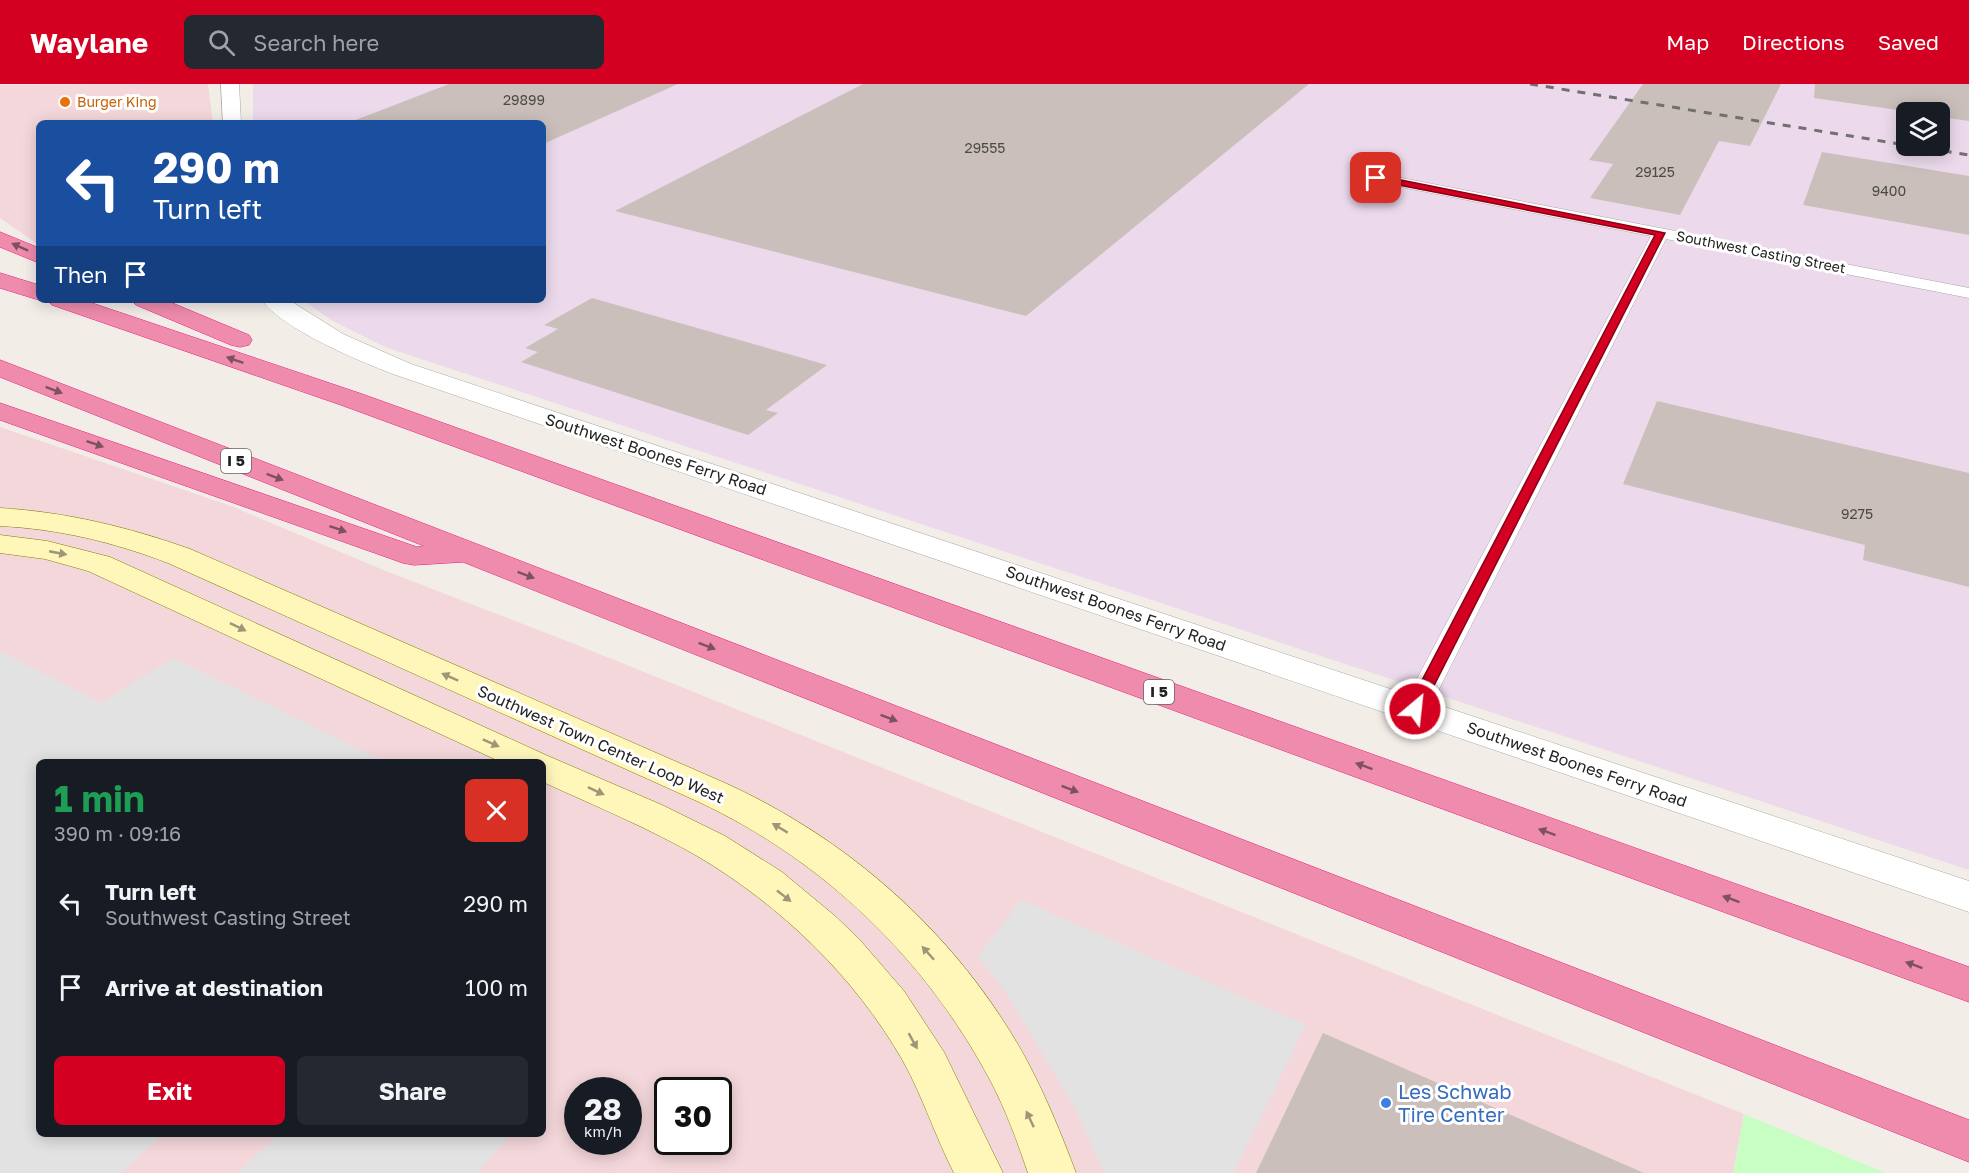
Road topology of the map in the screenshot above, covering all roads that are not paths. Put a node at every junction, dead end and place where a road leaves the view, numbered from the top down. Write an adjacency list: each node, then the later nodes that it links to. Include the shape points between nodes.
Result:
1 (230, 84): 2 (street)
2 (232, 120)
3 (1376, 178): 4 (street, Southwest Casting Street)
4 (1661, 233): 9 (street, Southwest Casting Street); 19 (street)
5 (0, 239): 6 (highway, one-way to 5)
6 (36, 255)
7 (0, 280): 8 (highway)
8 (36, 292)
9 (1969, 293)
10 (69, 303): 14 (highway, I 5, one-way to 10)
11 (151, 303): 14 (highway, I 5, via 247,343)
12 (278, 303): 19 (street, Southwest Boones Ferry Road, via 329,338 402,369)
13 (0, 368): 18 (highway, I 5, one-way to 18)
14 (350, 399): 23 (highway, I 5, one-way to 14)
15 (0, 411): 18 (highway, I 5, one-way to 18, via 414,556)
16 (0, 517): 26 (main road, Southwest Town Center Loop West, one-way to 16, via 984,1028 935,960 887,907 783,829 696,785 179,556 110,531)
17 (0, 544): 20 (main road, one-way to 20, via 47,550 99,564)
18 (471, 554): 24 (highway, I 5, one-way to 24)
19 (1415, 709): 22 (street, Southwest Boones Ferry Road)
20 (526, 759)
21 (546, 768): 25 (main road, one-way to 25, via 712,846 815,921 858,967 908,1032 937,1082)
22 (1969, 897)
23 (1969, 985)
24 (1969, 1141)
25 (979, 1173)
26 (1052, 1173)

